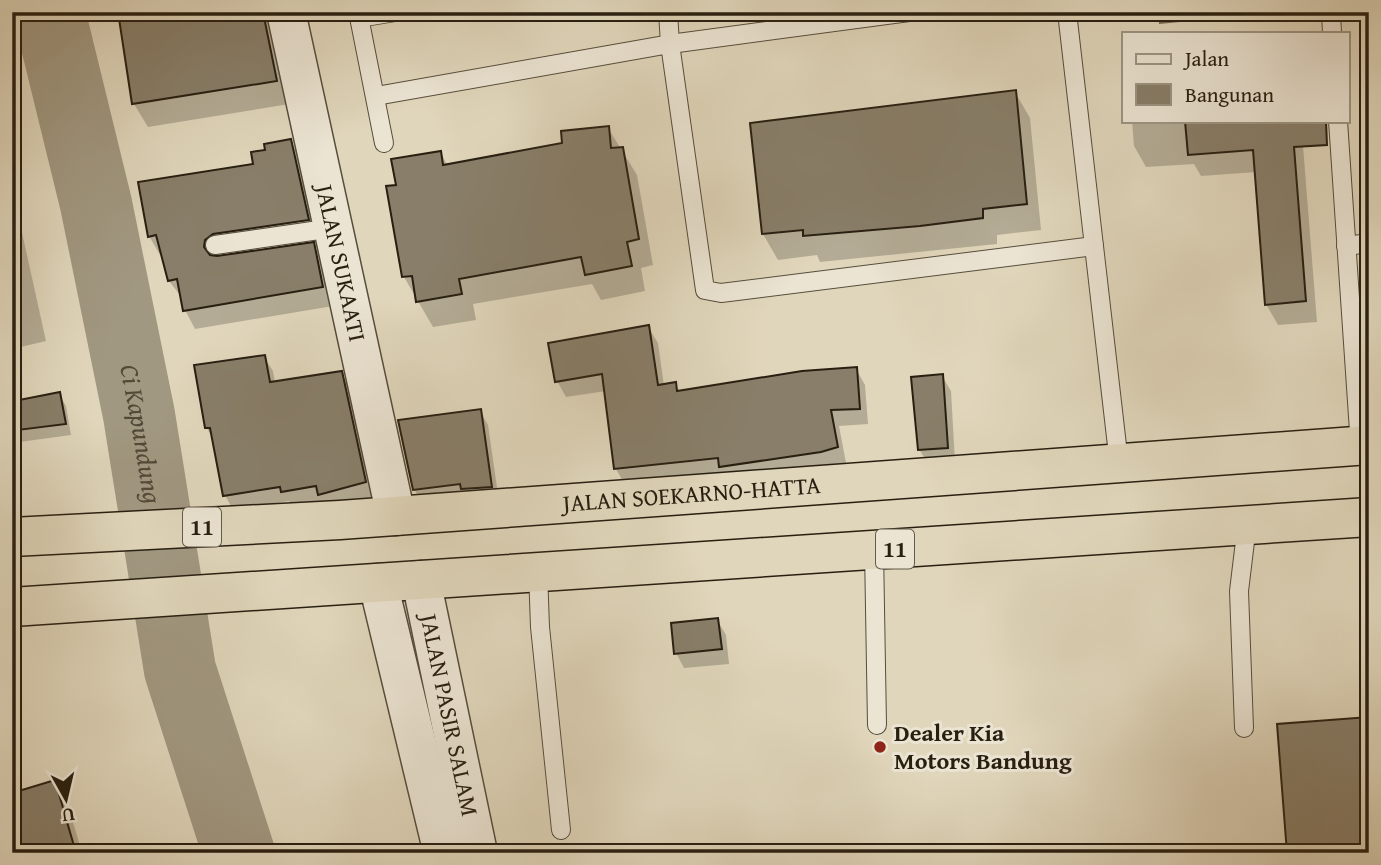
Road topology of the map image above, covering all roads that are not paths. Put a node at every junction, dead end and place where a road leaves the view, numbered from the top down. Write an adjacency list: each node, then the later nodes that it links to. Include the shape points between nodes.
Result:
1 (286, 12): 13 (street, JALAN SUKAATI)
2 (395, 12): 7 (lane)
3 (668, 12): 9 (lane)
4 (909, 12): 9 (lane)
5 (1067, 12): 16 (lane)
6 (1331, 12): 8 (lane)
7 (359, 15): 10 (lane)
8 (1332, 32)
9 (670, 44): 10 (lane); 16 (lane, via 705,290 721,293)
10 (376, 96): 12 (lane)
11 (1338, 122): 17 (lane)
12 (384, 143)
13 (333, 228): 15 (lane); 21 (street, JALAN SUKAATI)
14 (1369, 243): 17 (lane)
15 (215, 245)
16 (1094, 246): 20 (lane)
17 (1346, 246): 18 (lane)
18 (1361, 361): 19 (lane)
19 (1364, 445): 20 (highway, JALAN SOEKARNO-HATTA / 11)
20 (1119, 463): 21 (highway, JALAN SOEKARNO-HATTA / 11)
21 (396, 516): 24 (highway, JALAN SOEKARNO-HATTA / 11)
22 (1369, 517): 23 (highway, 11)
23 (1247, 525): 25 (highway, 11); 31 (lane, via 1239,590)
24 (13, 534)
25 (874, 550): 26 (highway, 11); 30 (lane)
26 (538, 572): 27 (highway, 11); 32 (lane)
27 (421, 580): 28 (highway, 11); 34 (street, JALAN PASIR SALAM)
28 (377, 583): 29 (highway, 11); 33 (street, JALAN PASIR SALAM)
29 (12, 607)
30 (877, 725)
31 (1244, 728)
32 (561, 830)
33 (443, 853)
34 (478, 853)

